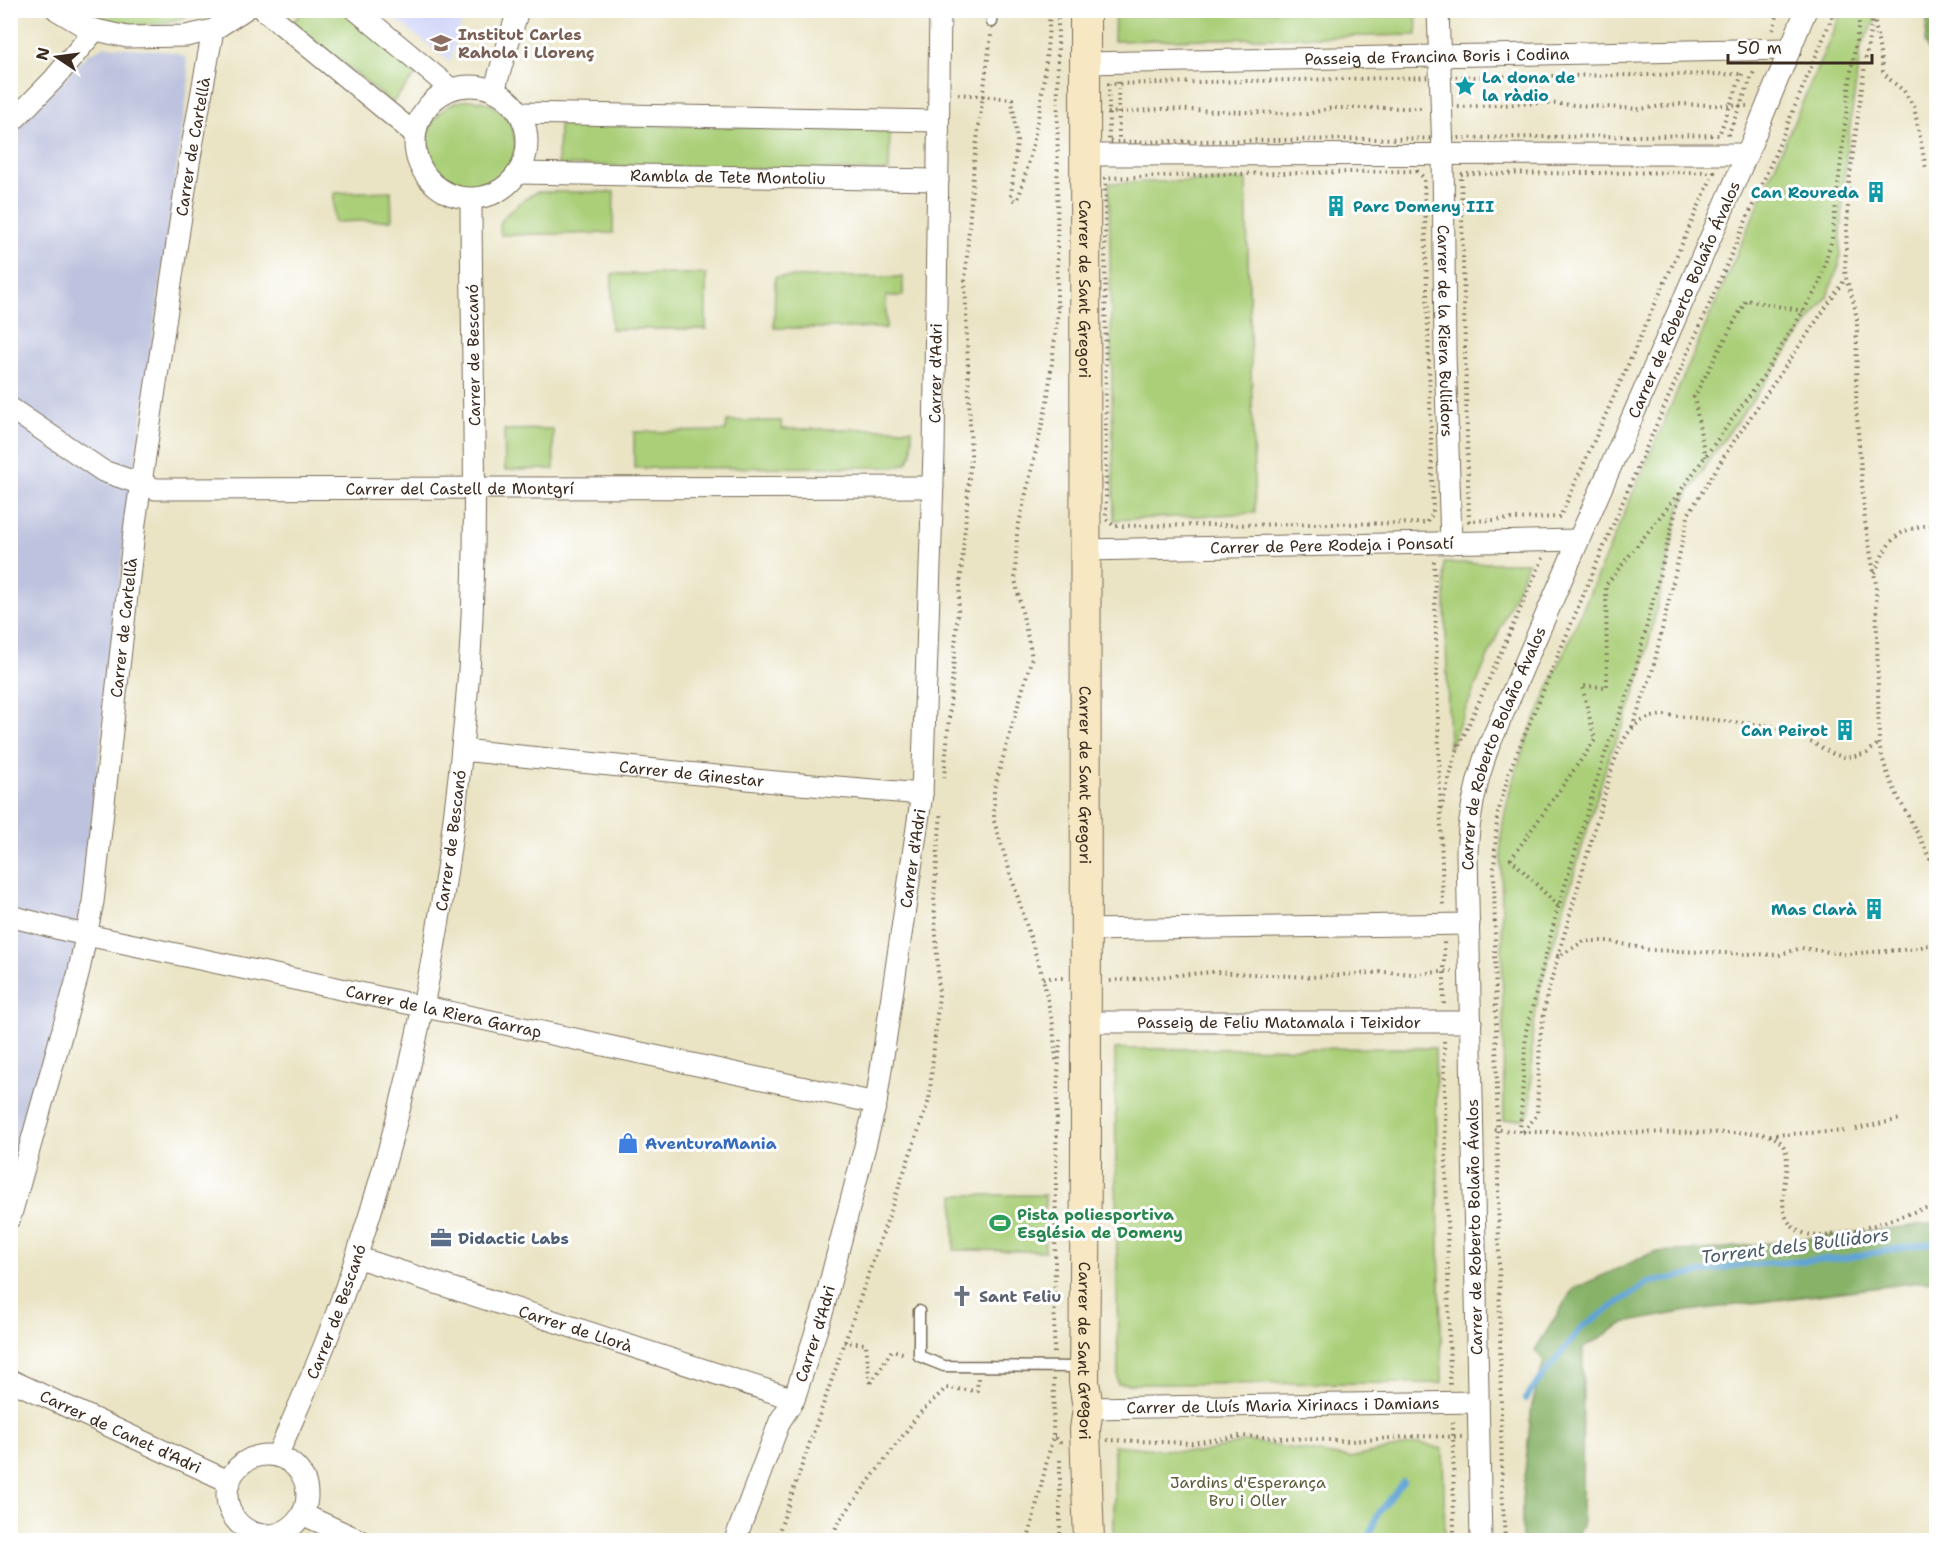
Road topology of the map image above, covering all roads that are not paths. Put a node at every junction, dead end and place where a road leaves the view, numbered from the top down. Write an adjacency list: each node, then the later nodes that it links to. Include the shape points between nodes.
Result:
1 (57, 10): 12 (street)
2 (244, 10): 13 (street)
3 (264, 10): 22 (street)
4 (356, 10): 17 (street)
5 (518, 10): 18 (street)
6 (940, 10): 20 (street, Carrer d'Adri)
7 (993, 10): 11 (lane)
8 (1085, 10): 15 (main road, Carrer de Sant Gregori)
9 (1438, 10): 16 (street, Carrer de la Riera Bullidors)
10 (1806, 10): 14 (street, Carrer de Roberto Bolaño Ávalos)
11 (992, 22)
12 (95, 30): 13 (street, via 128,37 186,36); 21 (street)
13 (213, 30): 30 (street, Carrer de Cartellà)
14 (1791, 49): 16 (street, Passeig de Francina Boris i Codina); 25 (street, Carrer de Roberto Bolaño Ávalos)
15 (1085, 63): 16 (street, Passeig de Francina Boris i Codina); 23 (main road, Carrer de Sant Gregori)
16 (1441, 66): 24 (street, Carrer de la Riera Bullidors)
17 (451, 89): 18 (street, via 467,86); 22 (street, via 434,99)
18 (494, 91): 19 (street, via 507,98)
19 (520, 113): 20 (street); 26 (street, via 526,131 526,155)
20 (938, 121): 27 (street, Carrer d'Adri)
21 (10, 124)
22 (415, 134): 28 (street, via 420,166 430,182 447,193)
23 (1104, 150): 24 (street); 35 (main road, Carrer de Sant Gregori)
24 (1443, 154): 25 (street, via 1717,163); 34 (street, Carrer de la Riera Bullidors)
25 (1747, 154): 33 (street, Carrer de Roberto Bolaño Ávalos)
26 (518, 173): 27 (street, Rambla de Tete Montoliu); 28 (street, via 504,188)
27 (938, 180): 31 (street, Carrer d'Adri)
28 (471, 199): 32 (street, Carrer de Bescanó)
29 (10, 408): 30 (street, Carrer del Castell de Montgrí, via 103,471)
30 (141, 483): 32 (street, Carrer del Castell de Montgrí, via 156,489); 41 (street, Carrer de Cartellà)
31 (933, 488): 32 (street, Carrer del Castell de Montgrí); 37 (street, Carrer d'Adri)
32 (475, 489): 36 (street, Carrer de Bescanó)
33 (1577, 540): 34 (street, Carrer de Pere Rodeja i Ponsatí); 39 (street, Carrer de Roberto Bolaño Ávalos, via 1479,774 1468,835)
34 (1451, 543): 35 (street, Carrer de Pere Rodeja i Ponsatí)
35 (1086, 550): 40 (main road, Carrer de Sant Gregori)
36 (462, 750): 37 (street, Carrer de Ginestar); 42 (street, Carrer de Bescanó, via 443,899)
37 (922, 794): 45 (street, Carrer d'Adri)
38 (10, 916): 41 (street, Carrer de la Riera Garrap)
39 (1469, 924): 40 (street); 44 (street, Carrer de Roberto Bolaño Ávalos)
40 (1086, 930): 43 (main road, Carrer de Sant Gregori)
41 (86, 935): 42 (street, Carrer de la Riera Garrap); 46 (street, Carrer de Cartellà)
42 (422, 1006): 45 (street, Carrer de la Riera Garrap); 47 (street, Carrer de Bescanó, via 392,1140)
43 (1085, 1022): 44 (street, Passeig de Feliu Matamala i Teixidor); 49 (main road, Carrer de Sant Gregori)
44 (1471, 1022): 52 (street, Carrer de Roberto Bolaño Ávalos)
45 (876, 1102): 51 (street, Carrer d'Adri, via 823,1310)
46 (10, 1218)
47 (356, 1257): 51 (street, Carrer de Llorà); 54 (street, Carrer de Bescanó, via 330,1331)
48 (919, 1311): 49 (lane, via 919,1356 944,1366)
49 (1084, 1367): 53 (main road, Carrer de Sant Gregori)
50 (10, 1380): 55 (street, Carrer de Canet d'Adri)
51 (794, 1399): 58 (street, Carrer d'Adri, via 780,1421)
52 (1478, 1402): 53 (street, Carrer de Lluís Maria Xirinacs i Damians); 60 (street, Carrer de Roberto Bolaño Ávalos)
53 (1087, 1421): 59 (main road, Carrer de Sant Gregori)
54 (277, 1456): 55 (street, via 254,1457 236,1471); 56 (street, via 298,1469 304,1479 307,1491)
55 (230, 1482): 56 (street, via 230,1508 245,1528 257,1533 283,1532)
56 (302, 1514): 57 (street)
57 (360, 1540)
58 (735, 1540)
59 (1089, 1540)
60 (1481, 1540)

